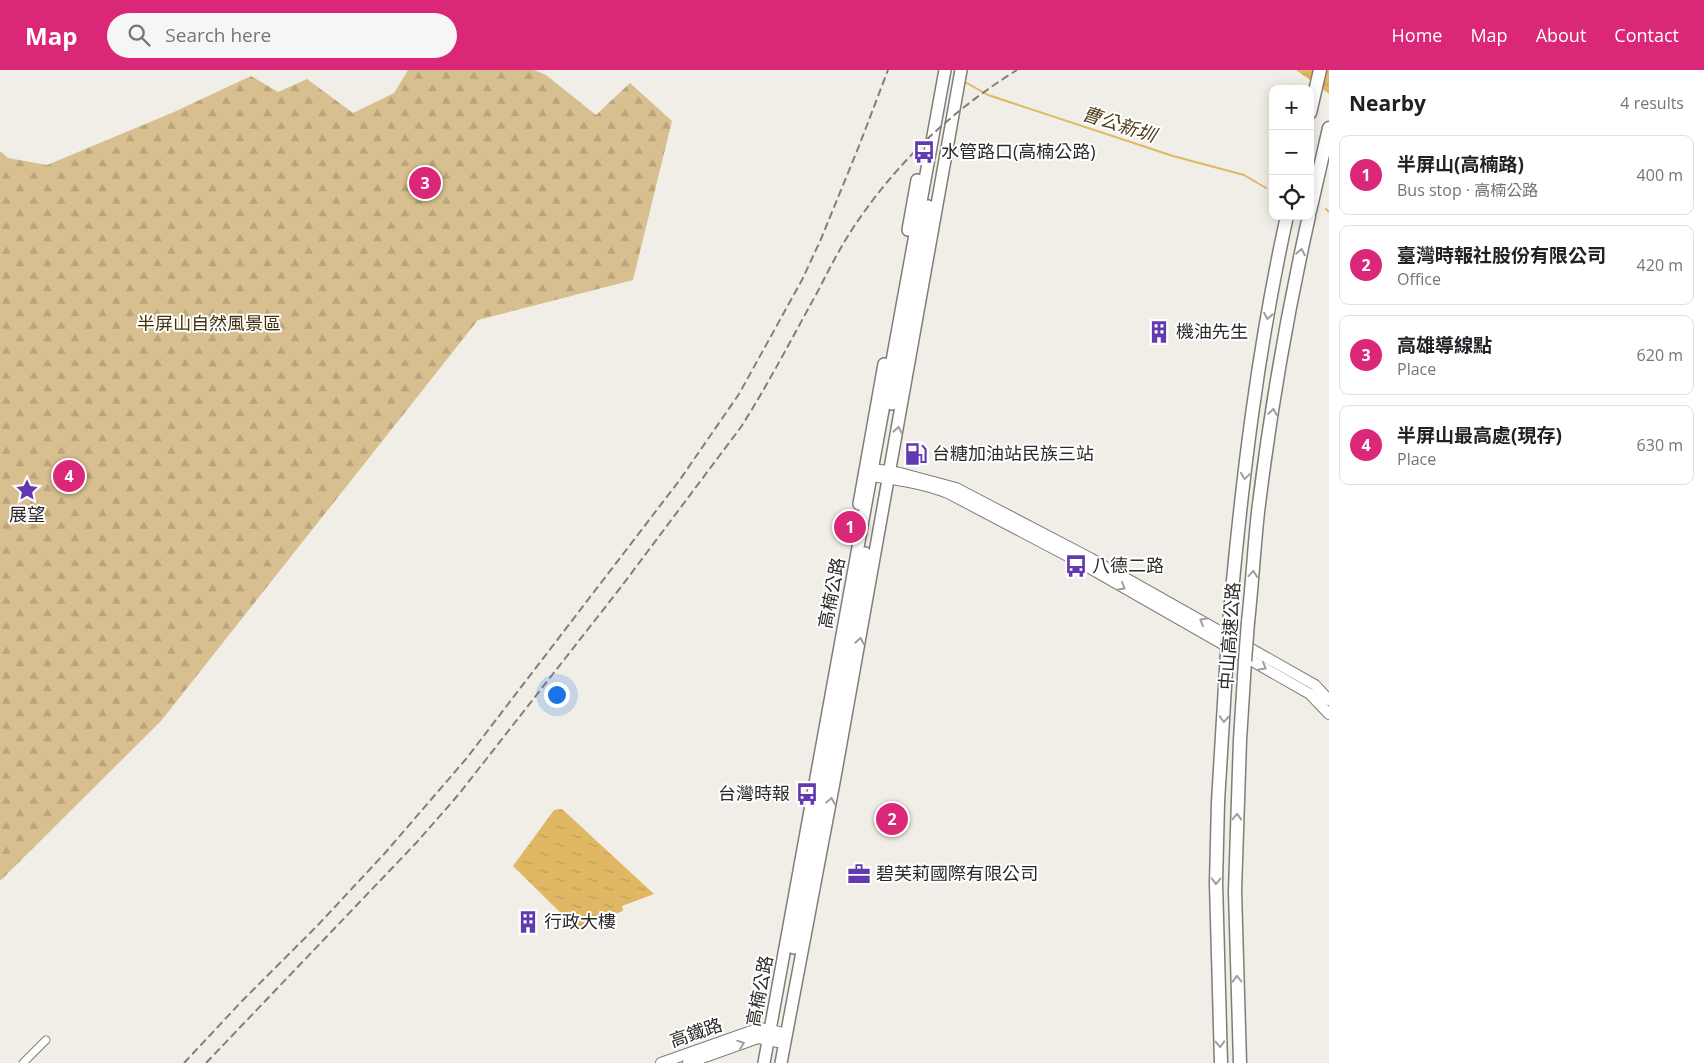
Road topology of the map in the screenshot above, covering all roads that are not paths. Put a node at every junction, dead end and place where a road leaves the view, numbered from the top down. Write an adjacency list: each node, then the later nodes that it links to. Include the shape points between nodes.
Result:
1 (938, 70): 11 (main road, 高楠公路)
2 (945, 70): 11 (main road, 高楠公路, via 912,246)
3 (953, 70): 11 (main road, 高楠公路, via 909,320)
4 (961, 70): 11 (main road, 高楠公路, one-way to 4)
5 (1320, 70): 6 (highway)
6 (1314, 96)
7 (1329, 128): 8 (highway)
8 (1314, 194)
9 (1286, 220): 23 (highway, 中山高速公路, one-way to 23, bridge, via 1239,512 1230,613 1216,883)
10 (1308, 220): 24 (highway, 中山高速公路, one-way to 10, bridge, via 1235,891 1248,622 1258,512 1272,415)
11 (877, 473): 12 (street, one-way to 11, via 1315,685 1090,558 956,488); 13 (street, one-way to 13, via 948,493 1030,535 1310,694); 14 (main road, 高楠公路)
12 (1329, 700)
13 (1329, 714)
14 (772, 1036): 16 (street, 高鐵路, via 760,1028); 19 (main road, 高楠公路); 20 (main road, 高楠公路); 21 (main road, 高楠公路); 22 (main road, 高楠公路)
15 (46, 1040): 17 (street)
16 (688, 1060): 18 (street, 高鐵路)
17 (23, 1063)
18 (661, 1063)
19 (758, 1063)
20 (764, 1063)
21 (774, 1063)
22 (781, 1063)
23 (1221, 1063)
24 (1240, 1063)

